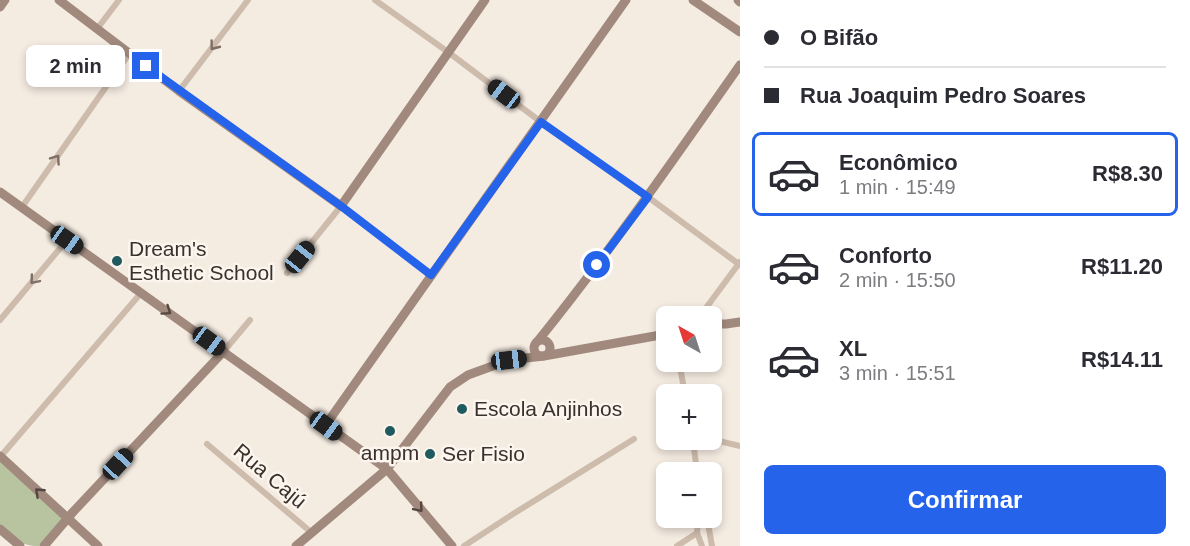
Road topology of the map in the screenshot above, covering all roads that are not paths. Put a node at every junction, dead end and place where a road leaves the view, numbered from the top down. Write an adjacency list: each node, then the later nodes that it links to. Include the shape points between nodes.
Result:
1 (5, 0): 9 (street)
2 (59, 0): 10 (street)
3 (119, 0): 10 (street)
4 (248, 0): 15 (street, one-way to 15)
5 (375, 0): 12 (street)
6 (485, 0): 12 (street)
7 (626, 0): 16 (street)
8 (693, 0): 11 (street)
9 (0, 7)
10 (97, 29): 13 (street)
11 (740, 32)
12 (448, 52): 16 (street); 19 (street)
13 (129, 54): 15 (street); 20 (street, one-way to 13)
14 (740, 65): 18 (street)
15 (179, 92): 19 (street)
16 (541, 122): 18 (street); 24 (street)
17 (0, 192): 20 (street)
18 (648, 197): 22 (street); 29 (street)
19 (341, 206): 23 (street); 24 (street)
20 (22, 207): 21 (street)
21 (67, 240): 25 (street); 27 (street, one-way to 27)
22 (739, 264): 26 (street)
23 (287, 273)
24 (431, 275): 41 (street)
25 (141, 293): 38 (street, one-way to 38); 46 (street)
26 (708, 306)
27 (0, 320)
28 (250, 320): 38 (street)
29 (555, 320): 35 (street); 36 (street)
30 (740, 322): 32 (street)
31 (722, 324): 32 (street)
32 (726, 324): 33 (street)
33 (722, 326)
34 (656, 336): 37 (street)
35 (536, 343): 36 (street, via 541,340); 39 (street, via 536,351); 40 (street)
36 (548, 344): 37 (street); 39 (street, via 549,351)
37 (577, 349): 39 (street)
38 (224, 351): 41 (street); 48 (street)
39 (543, 356): 40 (street)
40 (509, 360): 47 (street, via 468,375 450,387)
41 (326, 426): 47 (street)
42 (634, 439): 59 (street)
43 (722, 442): 45 (street)
44 (207, 444): 52 (street, Rua Cajú)
45 (740, 446)
46 (0, 456): 48 (street, one-way to 46)
47 (387, 469): 52 (street); 58 (street, one-way to 58)
48 (67, 518): 55 (street); 56 (street)
49 (698, 528): 53 (street)
50 (709, 528): 62 (street)
51 (0, 529): 54 (street)
52 (312, 533): 57 (street)
53 (698, 533): 60 (street); 61 (street)
54 (20, 546)
55 (44, 546)
56 (98, 546)
57 (296, 546)
58 (452, 546)
59 (464, 546)
60 (677, 546)
61 (702, 546)
62 (712, 546)

